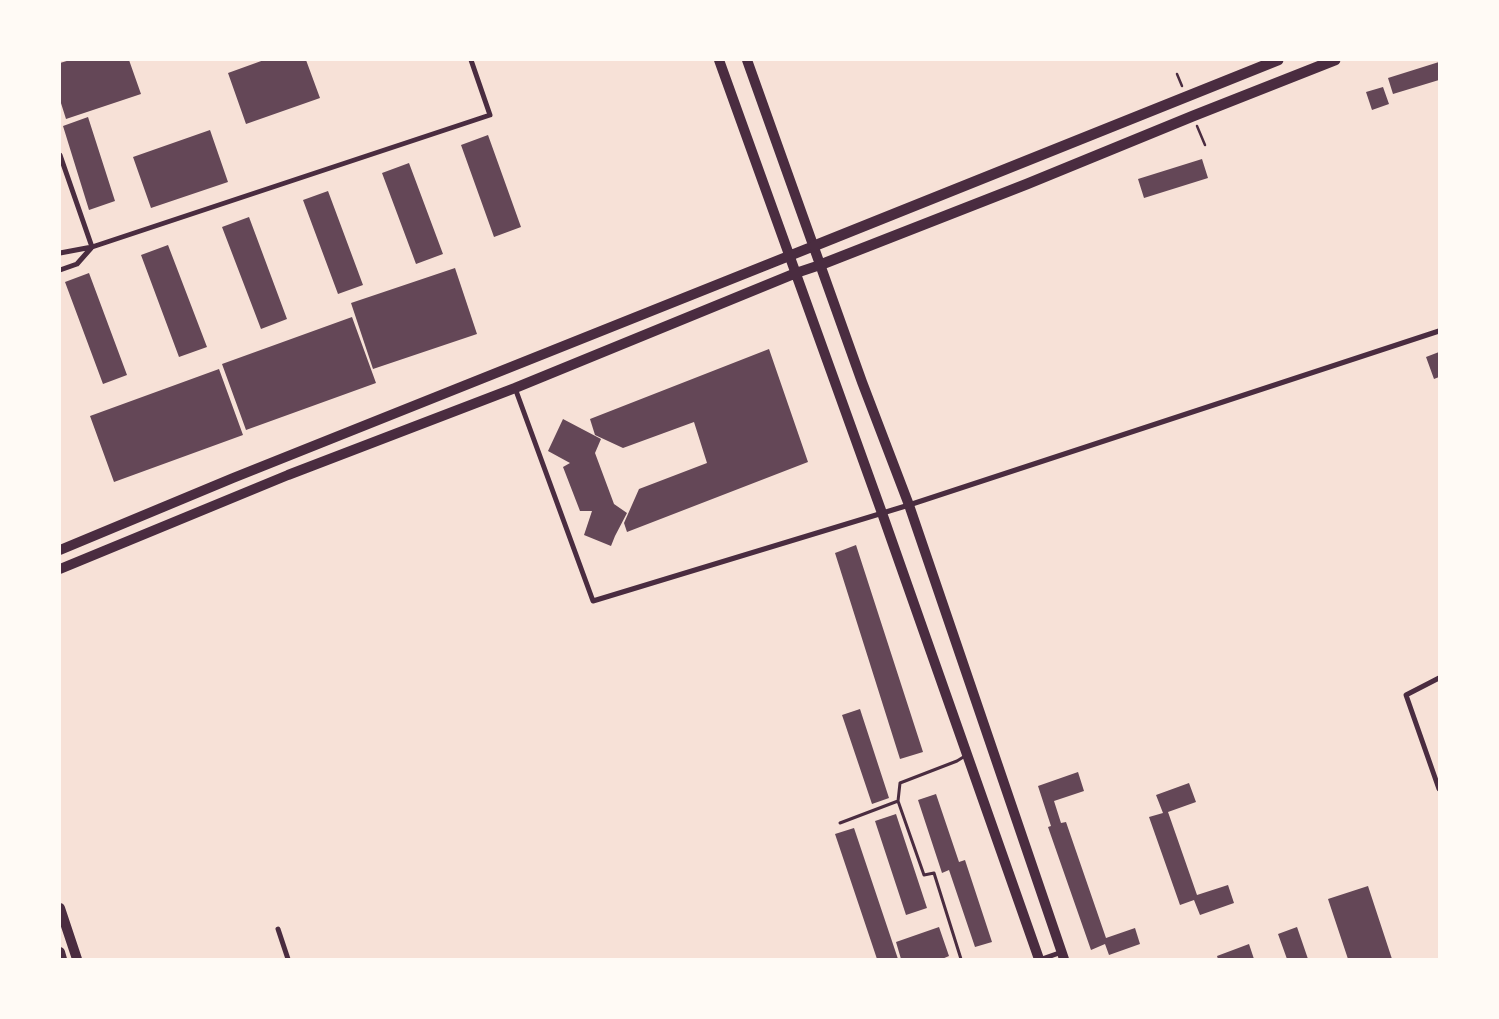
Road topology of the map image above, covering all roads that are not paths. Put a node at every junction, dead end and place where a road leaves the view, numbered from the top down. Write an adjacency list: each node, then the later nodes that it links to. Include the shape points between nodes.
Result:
1 (472, 60): 8 (street, via 490,115)
2 (719, 60): 10 (main road)
3 (747, 60): 7 (main road)
4 (1278, 60): 7 (main road)
5 (1335, 60): 11 (main road)
6 (60, 155): 8 (street)
7 (814, 246): 10 (main road); 11 (main road)
8 (92, 247): 9 (street); 12 (street, via 77,264)
9 (60, 253)
10 (789, 257): 13 (main road); 18 (main road)
11 (820, 264): 13 (main road); 16 (main road)
12 (60, 270)
13 (796, 273): 15 (main road); 17 (main road)
14 (1439, 331): 16 (street)
15 (515, 388): 17 (street, via 593,601); 19 (main road)
16 (909, 505): 17 (street); 28 (main road)
17 (882, 513): 21 (main road)
18 (60, 550)
19 (60, 569)
20 (1439, 678): 22 (street, via 1406,695)
21 (967, 754): 23 (lane, via 900,783); 33 (main road)
22 (1439, 789)
23 (898, 801): 24 (lane); 32 (lane, via 924,875 934,873)
24 (840, 823)
25 (60, 908): 30 (main road)
26 (278, 929): 31 (street)
27 (60, 952): 29 (main road)
28 (1063, 955): 33 (street)
29 (62, 959)
30 (77, 959)
31 (288, 959)
32 (961, 959)
33 (1041, 959)

